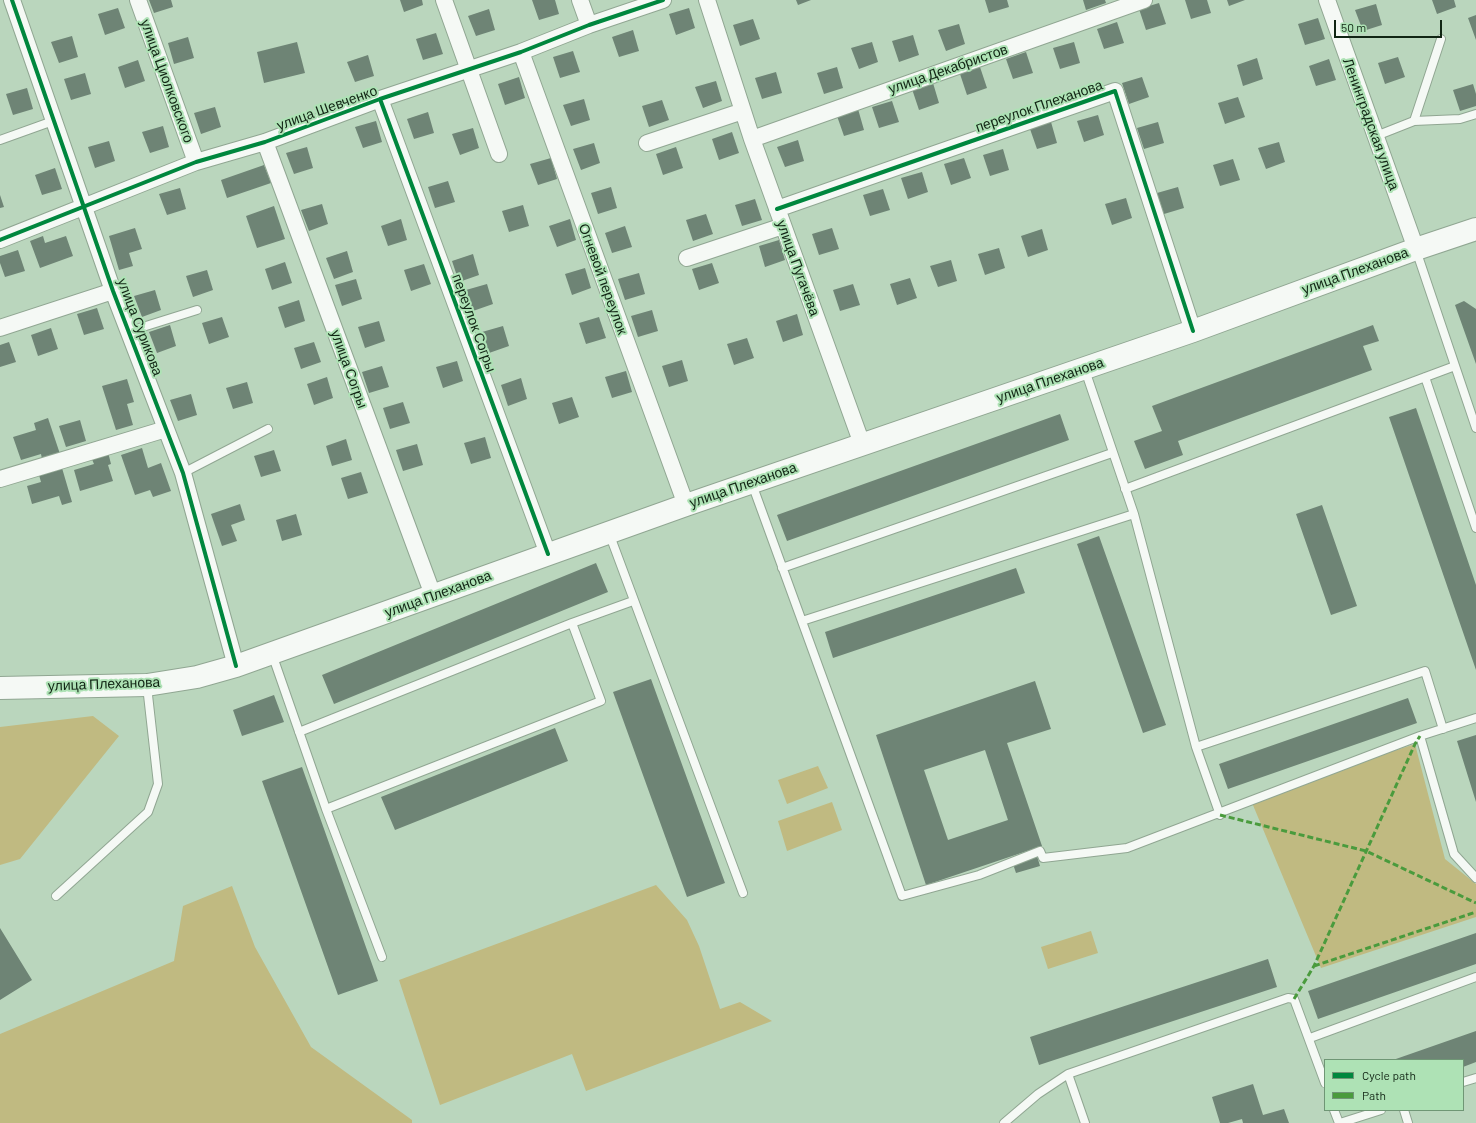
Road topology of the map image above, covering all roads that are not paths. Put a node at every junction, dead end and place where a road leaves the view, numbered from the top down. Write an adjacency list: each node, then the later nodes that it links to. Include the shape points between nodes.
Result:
1 (12, 0): 16 (street, улица Сурикова)
2 (138, 0): 24 (street, улица Циолковского)
3 (444, 0): 12 (street)
4 (580, 0): 9 (street)
5 (663, 0): 9 (street, улица Шевченко)
6 (707, 0): 14 (street, улица Пугачёва)
7 (1144, 0): 19 (street, улица Декабристов)
8 (1327, 0): 18 (street, Ленинградская улица)
9 (589, 25): 11 (street, улица Шевченко)
10 (1441, 39): 17 (lane)
11 (521, 52): 12 (street, улица Шевченко); 49 (street, Огневой переулок)
12 (468, 70): 13 (street, улица Шевченко); 23 (street)
13 (380, 99): 21 (street, улица Шевченко); 53 (street, переулок Согры)
14 (743, 111): 19 (street, улица Пугачёва); 22 (street)
15 (1476, 114): 17 (lane, via 1460,119)
16 (53, 121): 20 (lane); 25 (street, улица Сурикова)
17 (1414, 121): 18 (lane)
18 (1376, 136): 30 (street, Ленинградская улица)
19 (752, 139): 26 (street, улица Пугачёва)
20 (0, 140)
21 (265, 142): 24 (street, улица Шевченко); 55 (street, улица Согры)
22 (647, 143)
23 (499, 154)
24 (196, 162): 25 (street, улица Шевченко)
25 (85, 207): 29 (street, улица Шевченко); 32 (street, улица Сурикова)
26 (777, 209): 27 (street, улица Пугачёва); 36 (street, переулок Плеханова, via 1115,91)
27 (783, 226): 31 (street); 43 (street, улица Пугачёва)
28 (1476, 229): 30 (main road, улица Плеханова)
29 (0, 240)
30 (1416, 249): 36 (main road, улица Плеханова); 37 (lane)
31 (687, 258)
32 (114, 291): 34 (street); 35 (street, улица Сурикова)
33 (197, 310): 35 (lane)
34 (0, 328)
35 (130, 331): 41 (street, улица Сурикова)
36 (1193, 331): 38 (main road, улица Плеханова)
37 (1455, 366): 39 (lane); 40 (lane)
38 (1084, 369): 43 (main road, улица Плеханова); 44 (lane)
39 (1425, 377): 48 (lane); 51 (lane)
40 (1476, 428)
41 (166, 429): 45 (street, улица Сурикова); 46 (street)
42 (268, 429): 45 (lane)
43 (862, 444): 47 (main road, улица Плеханова)
44 (1112, 453): 48 (lane); 54 (lane)
45 (182, 473): 60 (street, улица Сурикова)
46 (0, 479)
47 (752, 482): 49 (main road, улица Плеханова); 54 (lane)
48 (1124, 489): 50 (lane)
49 (686, 505): 52 (main road, улица Плеханова)
50 (1134, 514): 57 (lane); 67 (lane)
51 (1476, 528)
52 (608, 533): 53 (main road, улица Плеханова); 56 (lane)
53 (548, 554): 55 (main road, улица Плеханова)
54 (782, 568): 57 (lane)
55 (433, 595): 59 (main road, улица Плеханова)
56 (633, 601): 58 (lane); 71 (lane)
57 (802, 621): 69 (lane, via 902,896 979,875 1040,851 1043,858 1128,848)
58 (572, 623): 65 (lane); 68 (lane, via 601,701)
59 (272, 653): 60 (main road, улица Плеханова); 65 (lane)
60 (236, 666): 61 (main road, улица Плеханова, via 197,678)
61 (147, 685): 62 (main road, улица Плеханова); 72 (lane, via 158,784 148,812)
62 (0, 688)
63 (1476, 718): 64 (lane)
64 (1444, 729): 66 (lane); 67 (lane, via 1425,671)
65 (299, 732): 68 (lane)
66 (1420, 736): 69 (lane); 70 (lane, via 1454,854)
67 (1196, 747): 69 (lane)
68 (326, 810): 73 (lane)
69 (1220, 815)
70 (1476, 878)
71 (743, 893)
72 (56, 896)
73 (382, 957)
74 (1476, 976): 75 (lane)
75 (1310, 1038): 76 (lane, via 1294,999 1288,998); 78 (lane)
76 (1068, 1074): 83 (lane, via 1034,1097); 84 (lane)
77 (1476, 1078): 79 (lane)
78 (1324, 1080)
79 (1464, 1082)
80 (1334, 1111): 85 (lane)
81 (1378, 1111): 85 (lane)
82 (1404, 1111): 86 (lane)
83 (1004, 1123)
84 (1085, 1123)
85 (1339, 1123)
86 (1408, 1123)

